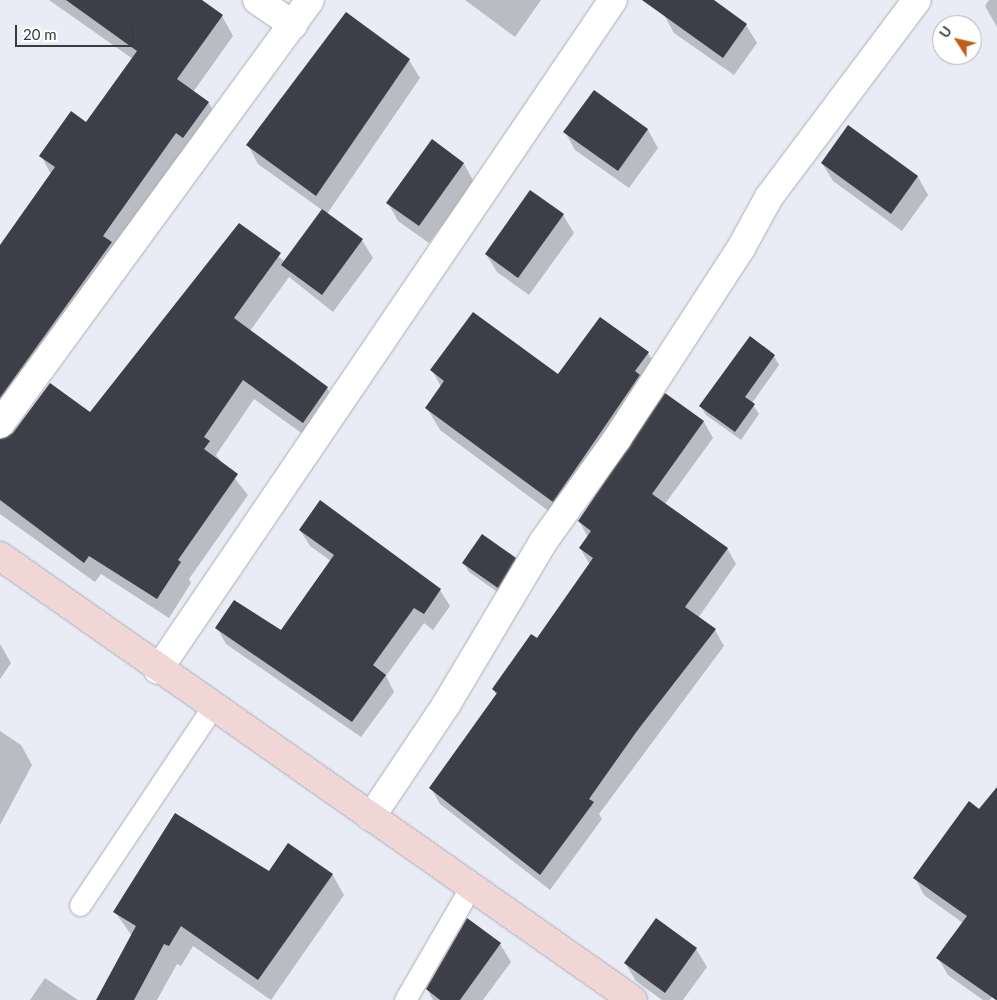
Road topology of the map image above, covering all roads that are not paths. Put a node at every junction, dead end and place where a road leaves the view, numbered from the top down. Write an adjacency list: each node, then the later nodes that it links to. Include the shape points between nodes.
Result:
1 (257, 0): 5 (street)
2 (310, 0): 5 (street)
3 (612, 0): 8 (street)
4 (917, 0): 10 (street, via 769,197 741,248 617,439 543,542 446,705)
5 (293, 24): 6 (street)
6 (0, 424)
7 (0, 556): 8 (street)
8 (158, 670): 9 (street)
9 (212, 708): 10 (street); 12 (lane)
10 (372, 817): 11 (street)
11 (471, 886): 13 (street); 14 (lane)
12 (80, 905)
13 (628, 998)
14 (406, 1000)

